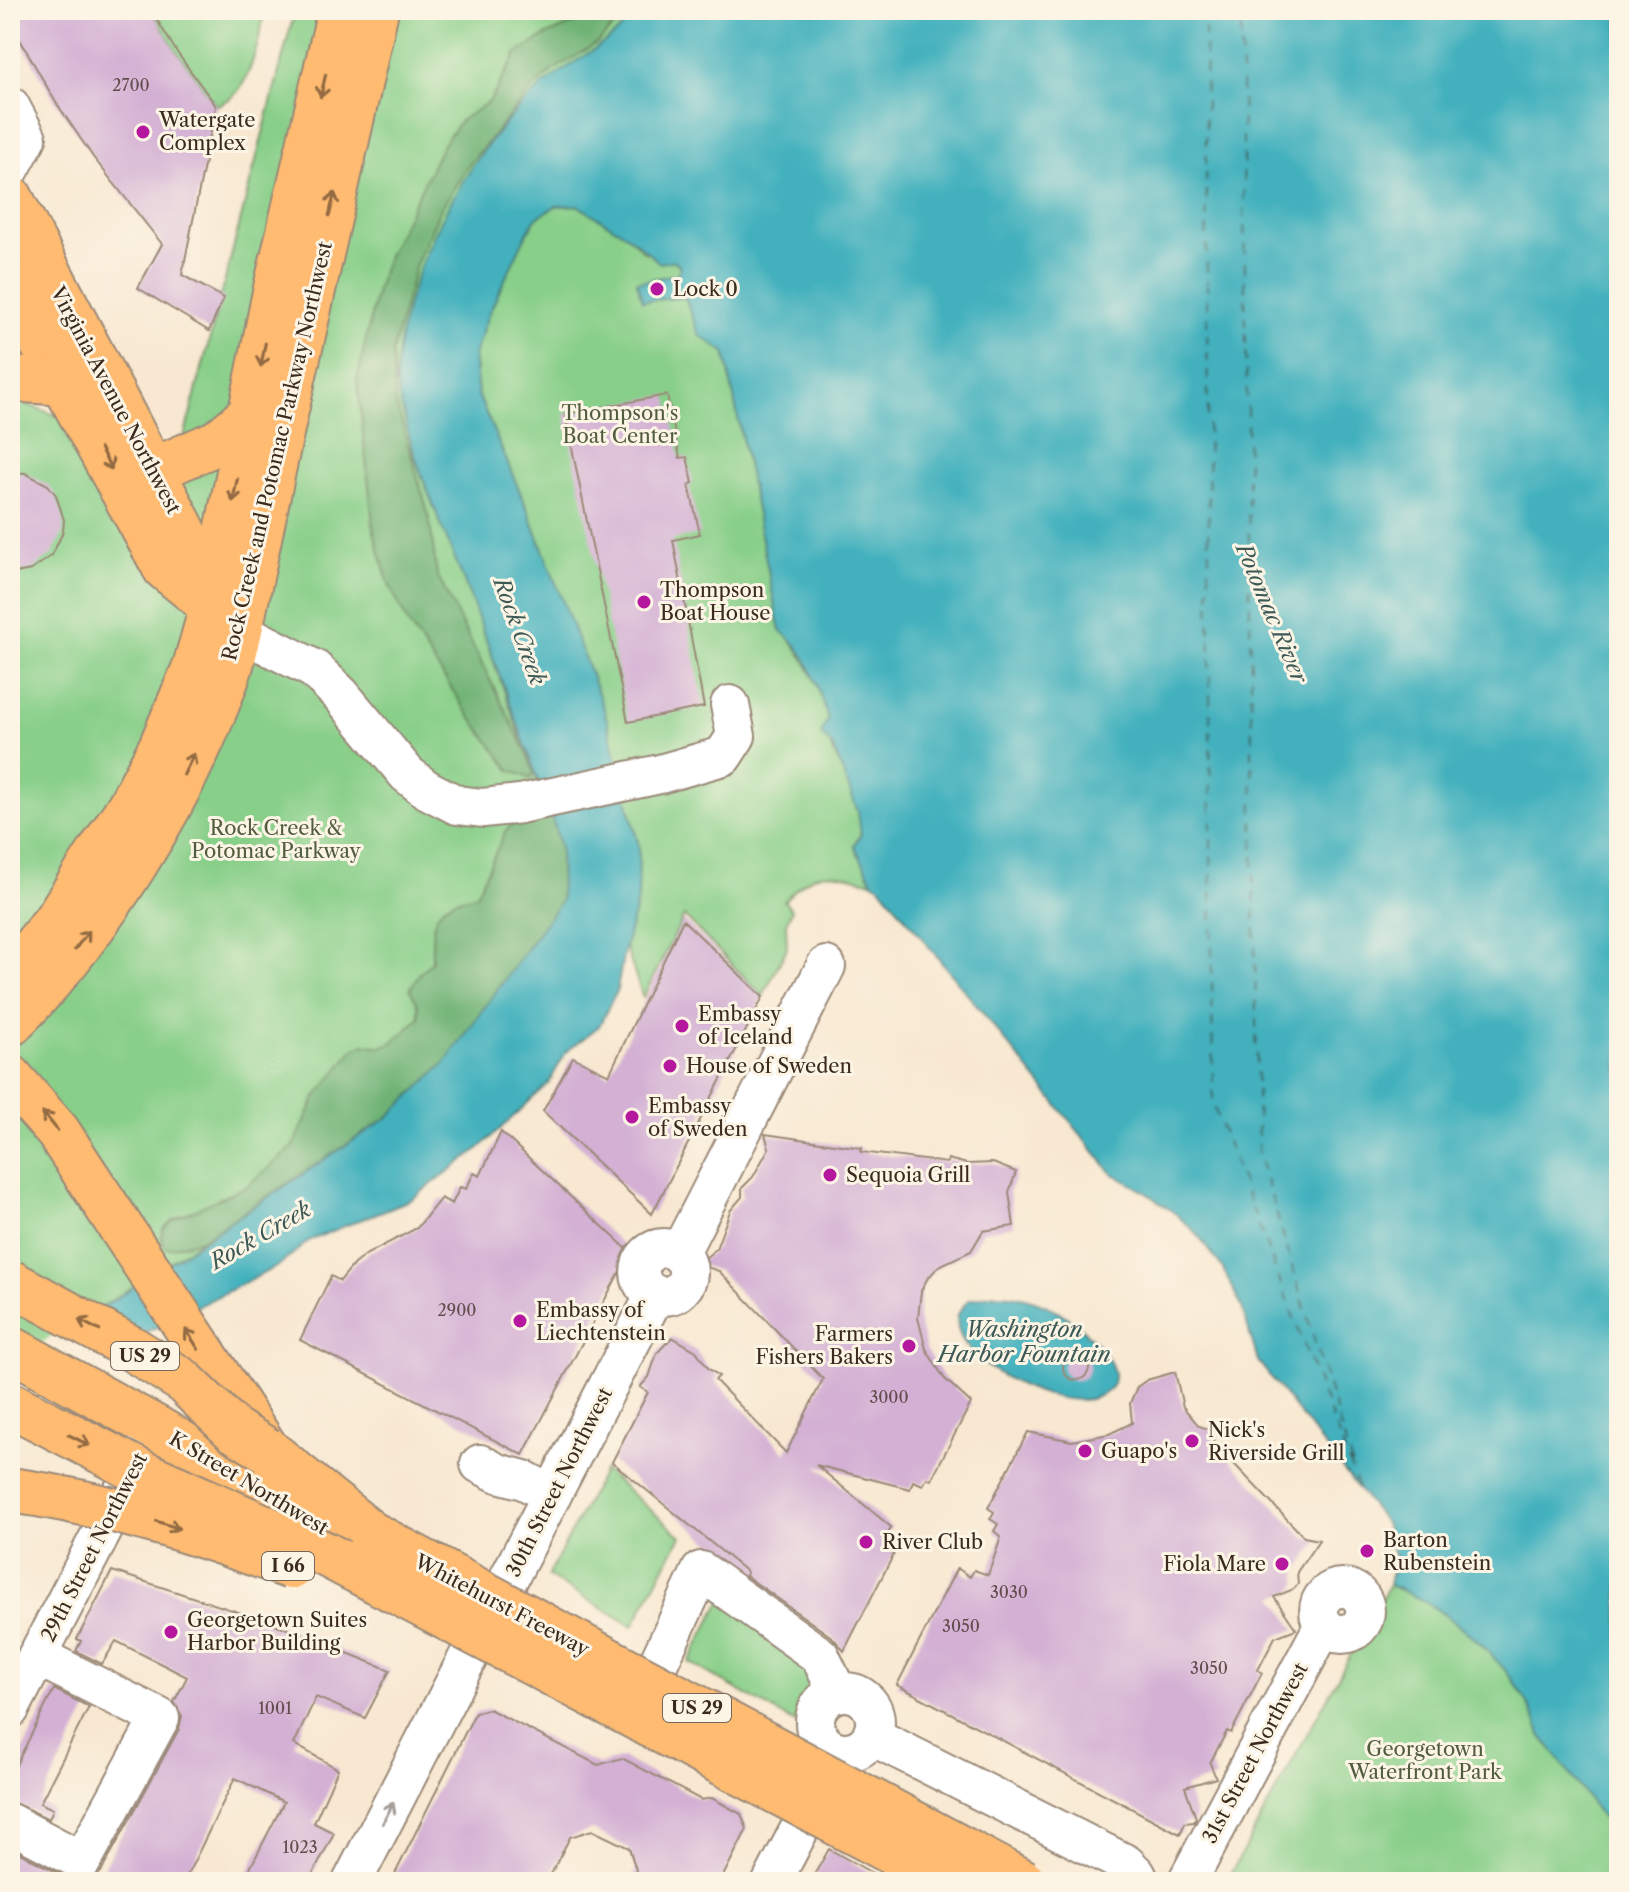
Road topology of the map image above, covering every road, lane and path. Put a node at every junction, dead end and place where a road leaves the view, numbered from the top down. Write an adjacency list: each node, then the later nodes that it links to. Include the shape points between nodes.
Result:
1 (340, 10): 9 (main road, Rock Creek and Potomac Parkway Northwest, one-way to 9)
2 (376, 10): 12 (main road, Rock Creek and Potomac Parkway Northwest, one-way to 2, via 287,404)
3 (10, 106): 4 (street, via 27,138)
4 (10, 169)
5 (10, 197): 10 (main road, Virginia Avenue Northwest)
6 (10, 285): 8 (main road, Virginia Avenue Northwest)
7 (10, 360): 8 (main road)
8 (43, 384): 10 (main road); 12 (main road, Virginia Avenue Northwest, one-way to 12, via 165,568)
9 (251, 414): 11 (main road, via 218,442); 12 (main road, Rock Creek and Potomac Parkway Northwest, one-way to 12)
10 (127, 422): 11 (main road, Virginia Avenue Northwest)
11 (154, 470): 12 (main road, Virginia Avenue Northwest)
12 (226, 619): 13 (street, Virginia Avenue Northwest, via 314,669 399,766 446,801 469,807 520,804 723,756 736,736); 15 (main road, Rock Creek and Potomac Parkway Northwest, via 135,796 63,909)
13 (730, 705)
14 (826, 966): 25 (street, 30th Street Northwest, via 679,1254 659,1249 642,1264 641,1278 655,1295)
15 (18, 1001): 16 (main road, Rock Creek and Potomac Parkway Northwest)
16 (10, 1046)
17 (10, 1077): 22 (main road, one-way to 17, via 72,1152)
18 (10, 1282): 22 (main road, Whitehurst Freeway / US 29, one-way to 18, bridge, via 234,1430 171,1373)
19 (10, 1348): 21 (main road, K Street Northwest)
20 (10, 1404): 29 (main road, Whitehurst Freeway / US 29, one-way to 29, bridge, via 145,1474 325,1554)
21 (156, 1428): 26 (main road, K Street Northwest); 28 (street, 29th Street Northwest)
22 (267, 1450): 41 (main road, Whitehurst Freeway / US 29, bridge, via 370,1533)
23 (484, 1454): 25 (street, via 498,1473)
24 (10, 1490): 29 (main road, I 66, one-way to 29, bridge, via 100,1506 245,1550)
25 (555, 1490): 26 (street, 30th Street Northwest)
26 (487, 1619): 31 (main road, K Street Northwest); 37 (street, 30th Street Northwest, one-way to 26)
27 (1324, 1625): 43 (street, 31st Street Northwest)
28 (37, 1656): 32 (street, 29th Street Northwest); 36 (street, via 160,1718 82,1861)
29 (556, 1675): 39 (main road, Whitehurst Freeway / US 29, bridge)
30 (837, 1692): 31 (street, via 820,1656 701,1571); 33 (street, via 856,1693 871,1706); 34 (street, via 826,1697 815,1714 817,1734)
31 (641, 1701): 35 (main road, K Street Northwest)
32 (10, 1709)
33 (872, 1736): 34 (street, via 858,1750); 42 (street, via 1126,1864)
34 (830, 1749): 35 (street)
35 (818, 1794): 38 (street); 40 (main road, K Street Northwest)
36 (10, 1823)
37 (352, 1882)
38 (772, 1882)
39 (949, 1882)
40 (986, 1882)
41 (1024, 1882)
42 (1140, 1882)
43 (1187, 1882)

